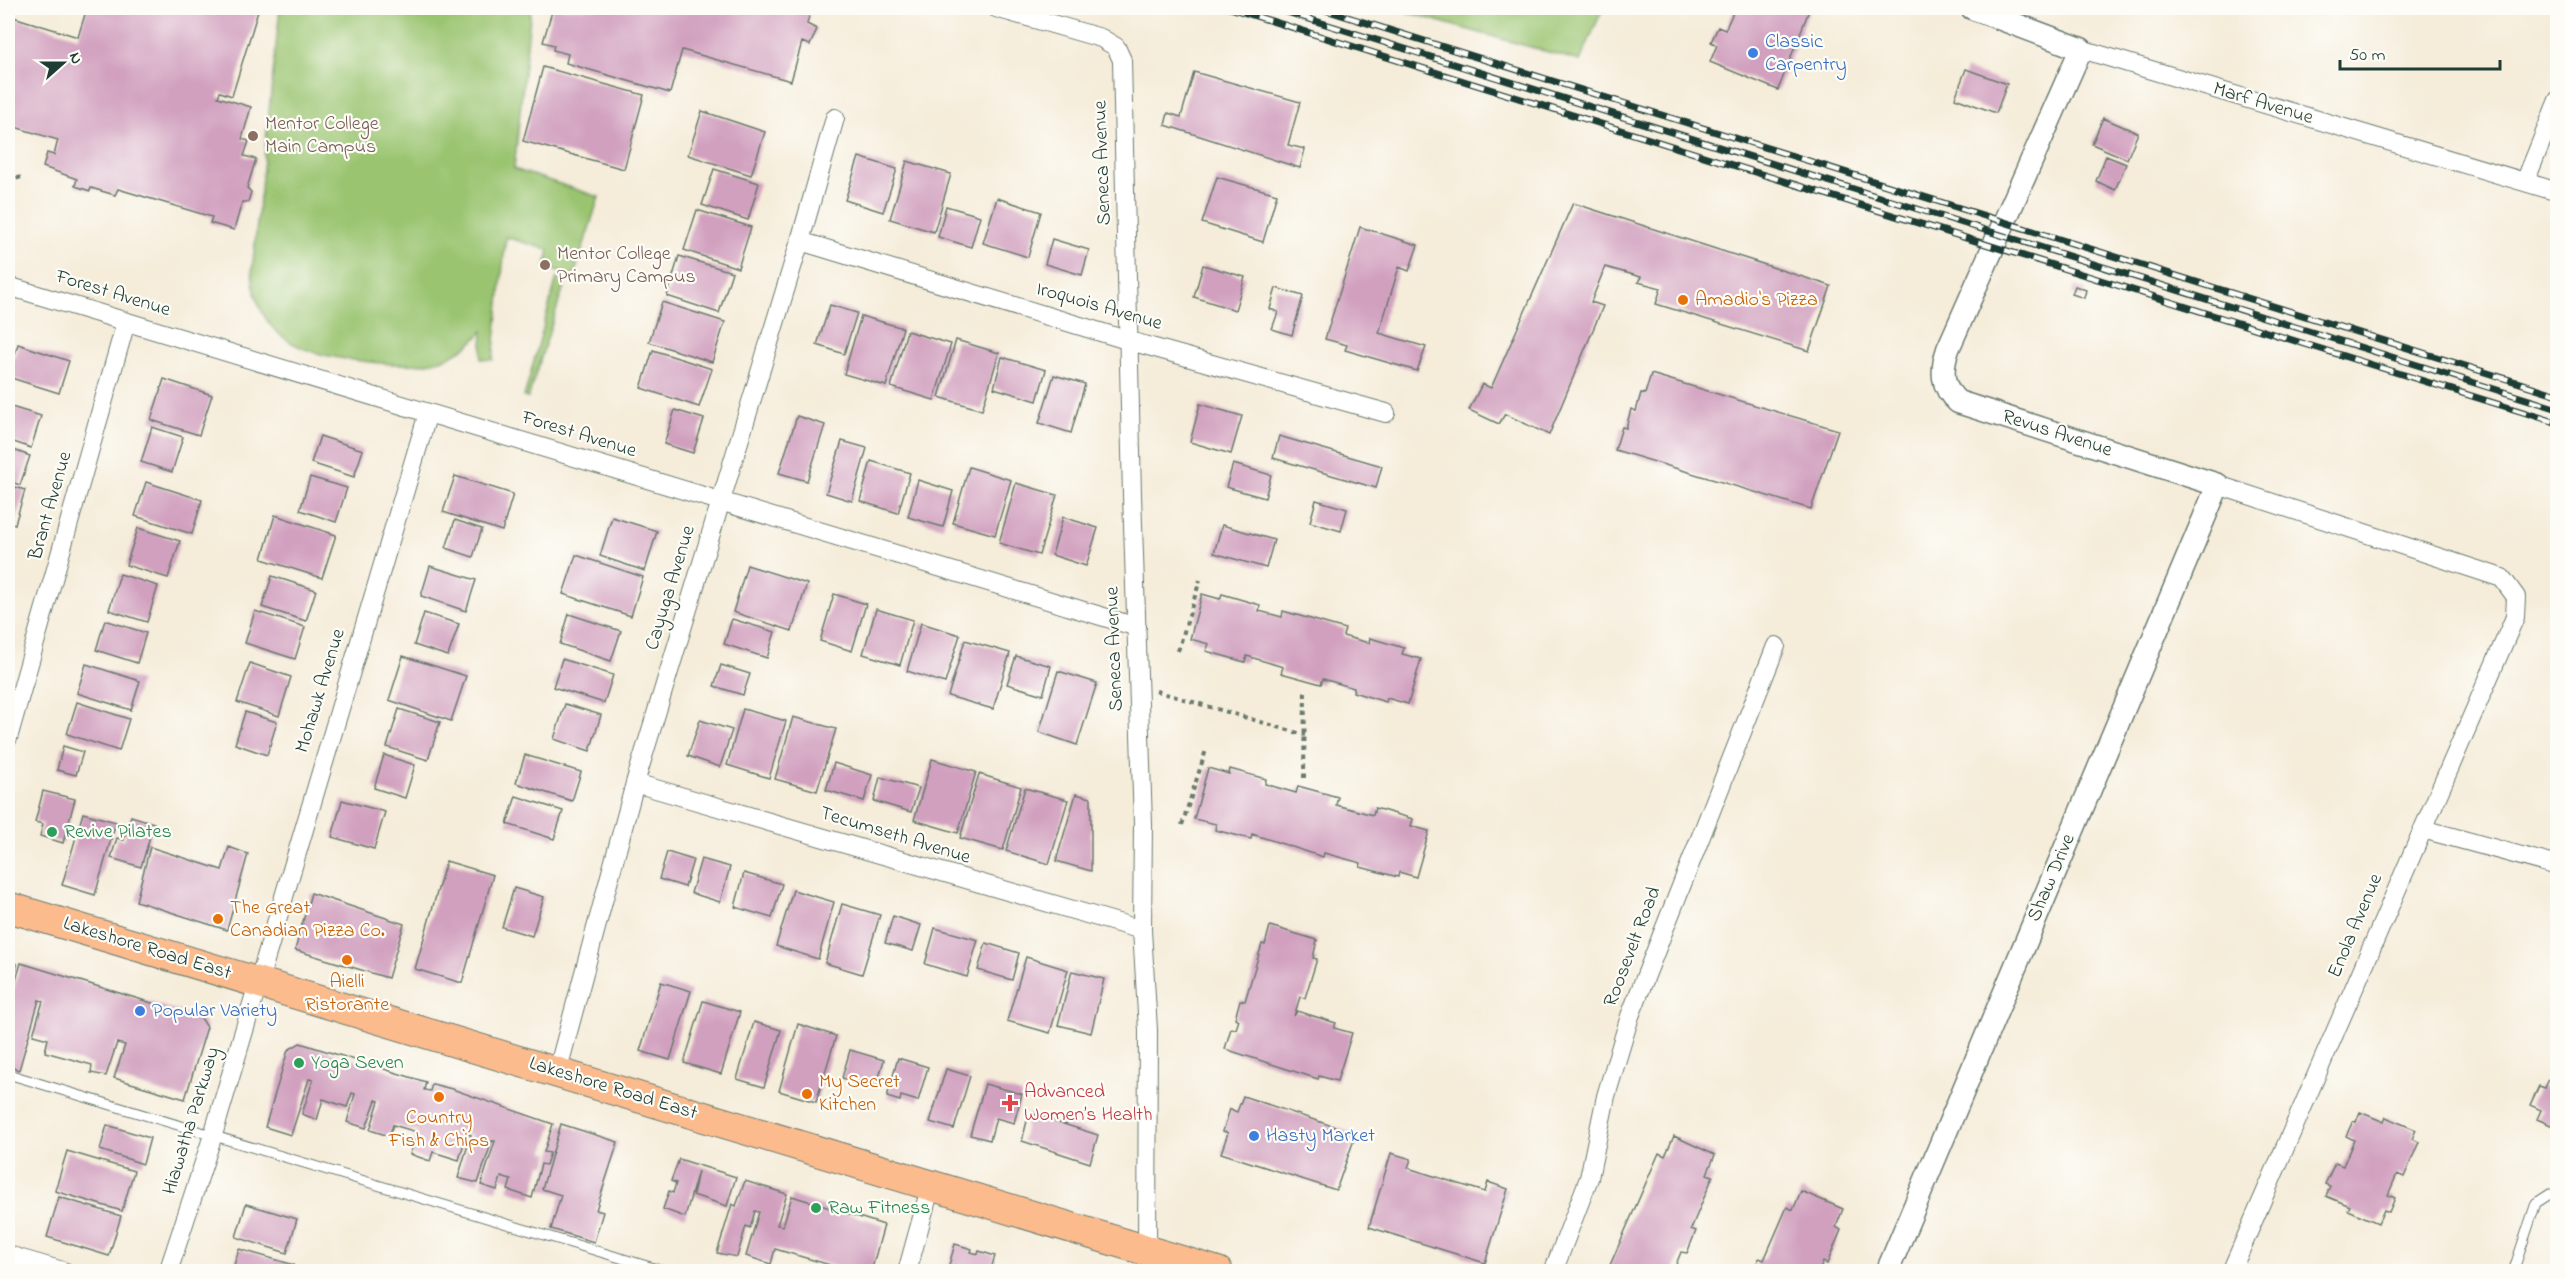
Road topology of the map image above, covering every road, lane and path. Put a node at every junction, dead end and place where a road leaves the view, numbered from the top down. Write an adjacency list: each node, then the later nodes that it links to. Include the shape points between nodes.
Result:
1 (996, 8): 13 (street, Seneca Avenue, via 1101,38 1116,47 1122,60)
2 (1972, 8): 3 (street, Marf Avenue)
3 (2081, 49): 8 (street, Marf Avenue); 16 (street, Revus Avenue, via 1948,349 1942,367 1943,380 1958,402)
4 (2558, 100): 8 (street)
5 (835, 118): 10 (street, Cayuga Avenue)
6 (25, 176): 7 (path)
7 (8, 181)
8 (2525, 182): 9 (street, Marf Avenue)
9 (2558, 192)
10 (800, 241): 13 (street, Iroquois Avenue); 17 (street, Cayuga Avenue)
11 (8, 286): 12 (street, Forest Avenue)
12 (126, 322): 14 (street, Forest Avenue); 25 (street, Brant Avenue)
13 (1130, 341): 15 (street, Iroquois Avenue); 20 (street, Seneca Avenue)
14 (428, 413): 17 (street, Forest Avenue); 36 (street, Mohawk Avenue)
15 (1386, 413)
16 (2218, 485): 19 (street, Revus Avenue, via 2502,578); 50 (street, Shaw Drive)
17 (722, 502): 20 (street, Forest Avenue); 30 (street, Cayuga Avenue)
18 (1200, 580): 22 (path)
19 (2516, 597): 32 (street, Enola Avenue, via 2515,617)
20 (1137, 627): 23 (street, Seneca Avenue)
21 (1776, 646): 49 (street, Roosevelt Road, via 1630,1016 1606,1096 1589,1178)
22 (1178, 651)
23 (1139, 686): 26 (path); 35 (street, Seneca Avenue)
24 (1305, 688): 26 (path)
25 (13, 695): 27 (street, Brant Avenue)
26 (1305, 735): 29 (path)
27 (8, 738)
28 (1206, 750): 31 (path)
29 (1304, 778)
30 (635, 783): 35 (street, Tecumseth Avenue); 37 (street, Cayuga Avenue)
31 (1182, 825)
32 (2423, 829): 33 (street); 51 (street, Enola Avenue)
33 (2558, 866)
34 (8, 907): 36 (main road, Lakeshore Road East)
35 (1142, 930): 42 (street, Seneca Avenue, via 1148,1030)
36 (257, 982): 37 (main road, Lakeshore Road East); 39 (street, Hiawatha Parkway)
37 (557, 1072): 40 (main road, Lakeshore Road East)
38 (8, 1074): 39 (lane)
39 (213, 1135): 45 (street, Hiawatha Parkway); 46 (lane)
40 (931, 1185): 42 (main road, Lakeshore Road East); 47 (street)
41 (2558, 1194): 52 (lane, via 2550,1194 2536,1203)
42 (1147, 1250): 48 (main road, Lakeshore Road East)
43 (8, 1256): 44 (street)
44 (66, 1272)
45 (168, 1272)
46 (667, 1272)
47 (907, 1272)
48 (1218, 1272)
49 (1553, 1272)
50 (1887, 1272)
51 (2231, 1272)
52 (2513, 1272)

